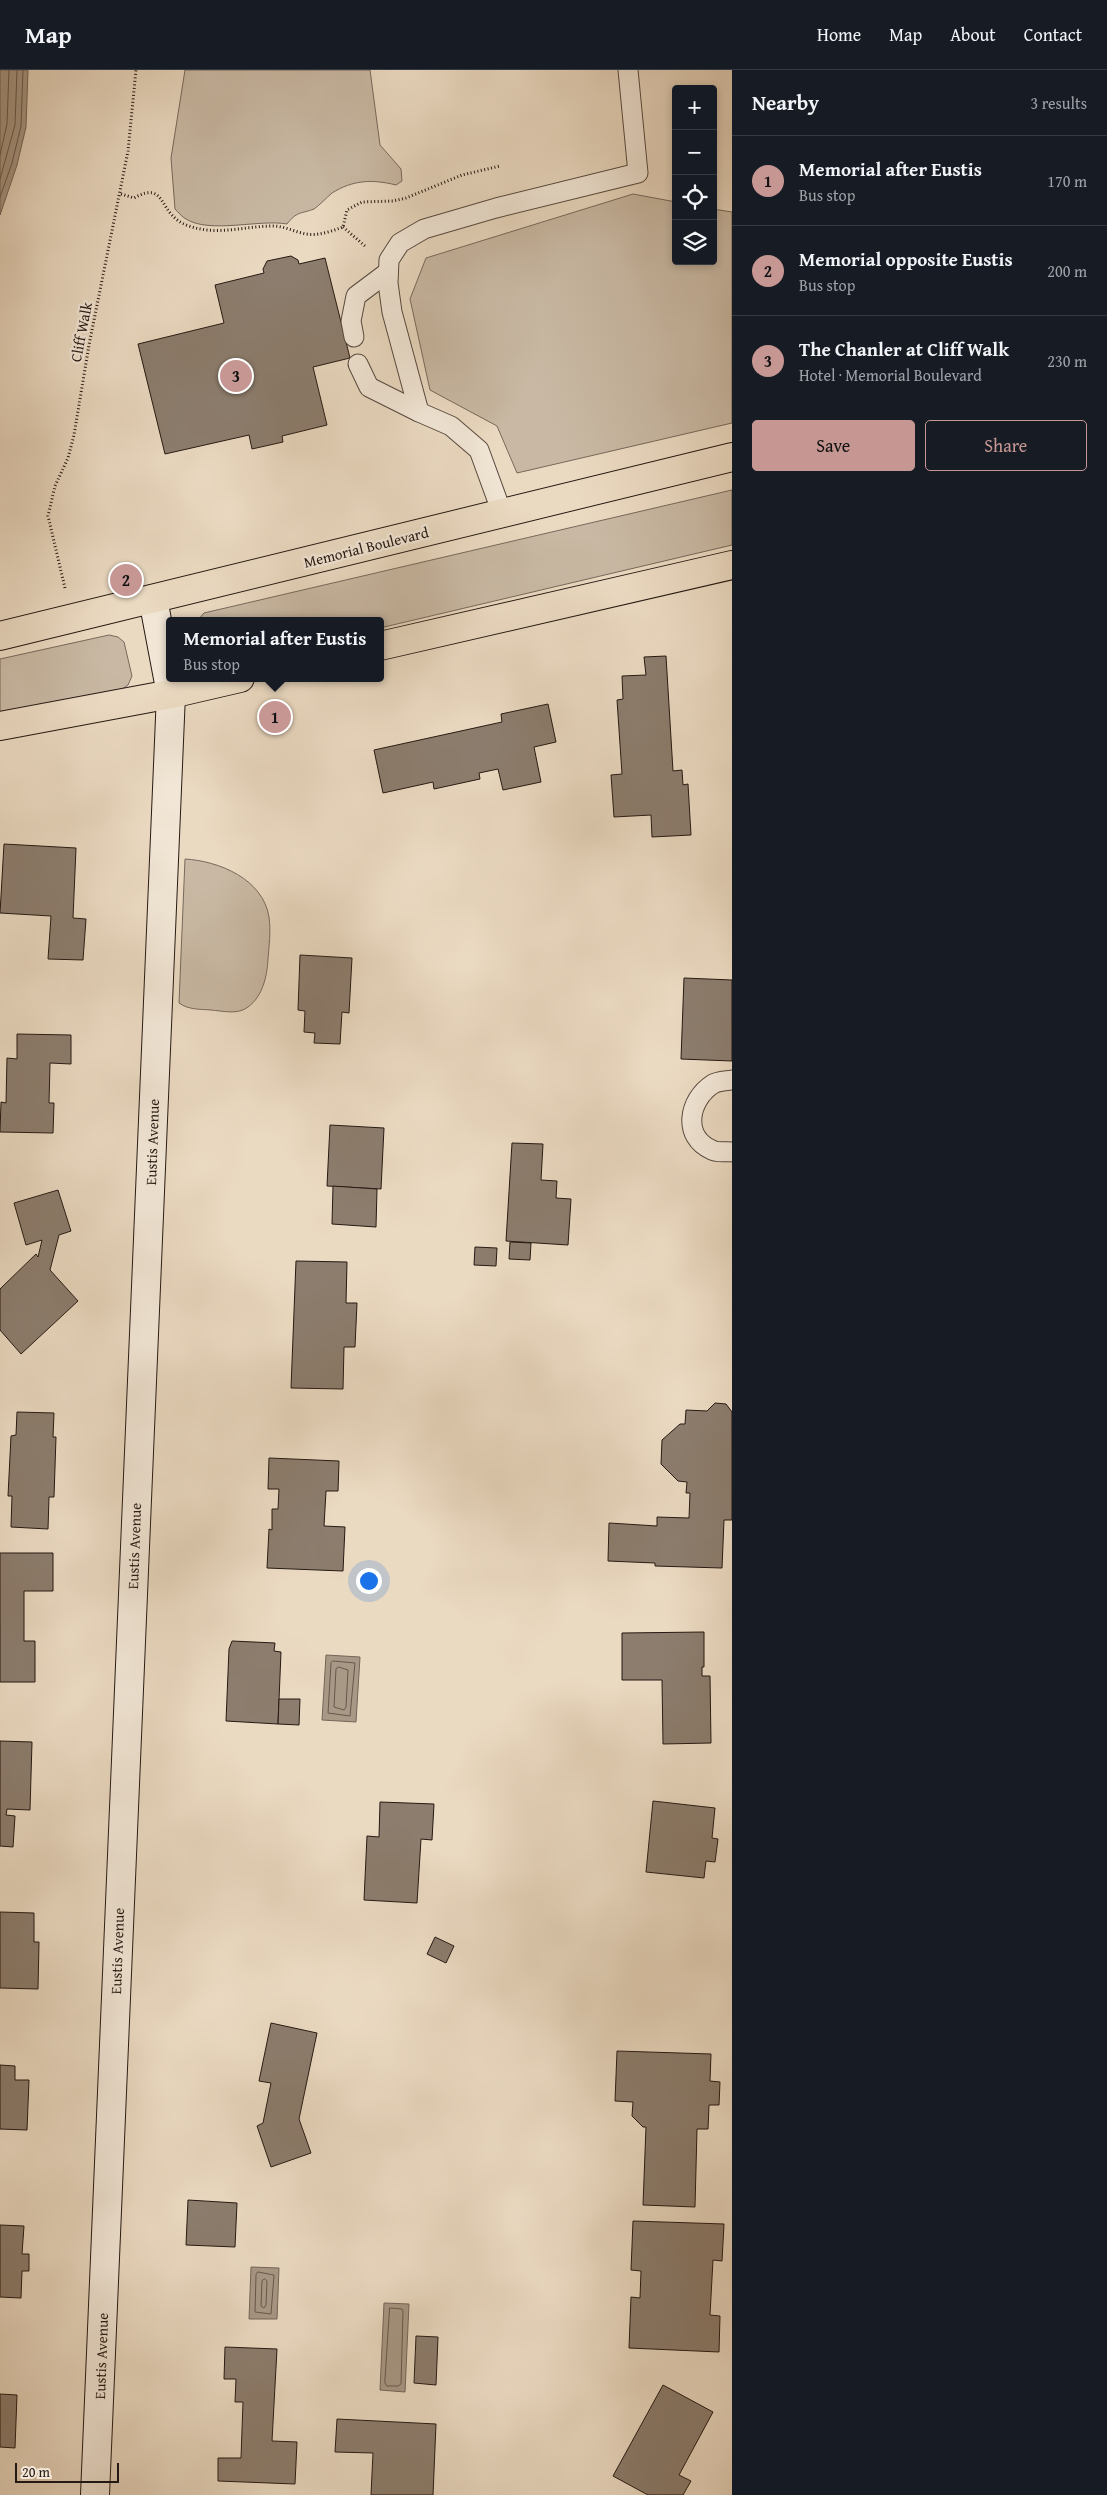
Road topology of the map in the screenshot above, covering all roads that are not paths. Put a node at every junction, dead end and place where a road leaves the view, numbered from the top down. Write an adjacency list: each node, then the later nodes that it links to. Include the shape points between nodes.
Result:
1 (628, 70): 2 (lane, via 638,173 424,229 400,243 389,260)
2 (388, 272): 3 (lane, via 356,296 351,321); 5 (lane, via 392,312)
3 (354, 337)
4 (358, 364): 5 (lane, via 368,387)
5 (419, 412): 7 (lane, via 451,426 479,450)
6 (732, 457): 7 (main road, Memorial Boulevard)
7 (502, 513): 9 (main road, Memorial Boulevard)
8 (732, 565): 11 (main road)
9 (153, 600): 10 (main road, Memorial Boulevard); 12 (street, Eustis Avenue)
10 (0, 636)
11 (384, 645)
12 (166, 668)
13 (169, 682): 15 (street, Eustis Avenue)
14 (223, 682): 15 (main road)
15 (171, 694): 16 (main road); 19 (street, Eustis Avenue)
16 (0, 726)
17 (732, 1080): 18 (lane, via 714,1083 698,1096 690,1122 695,1137 713,1151)
18 (732, 1152)
19 (95, 2495)

